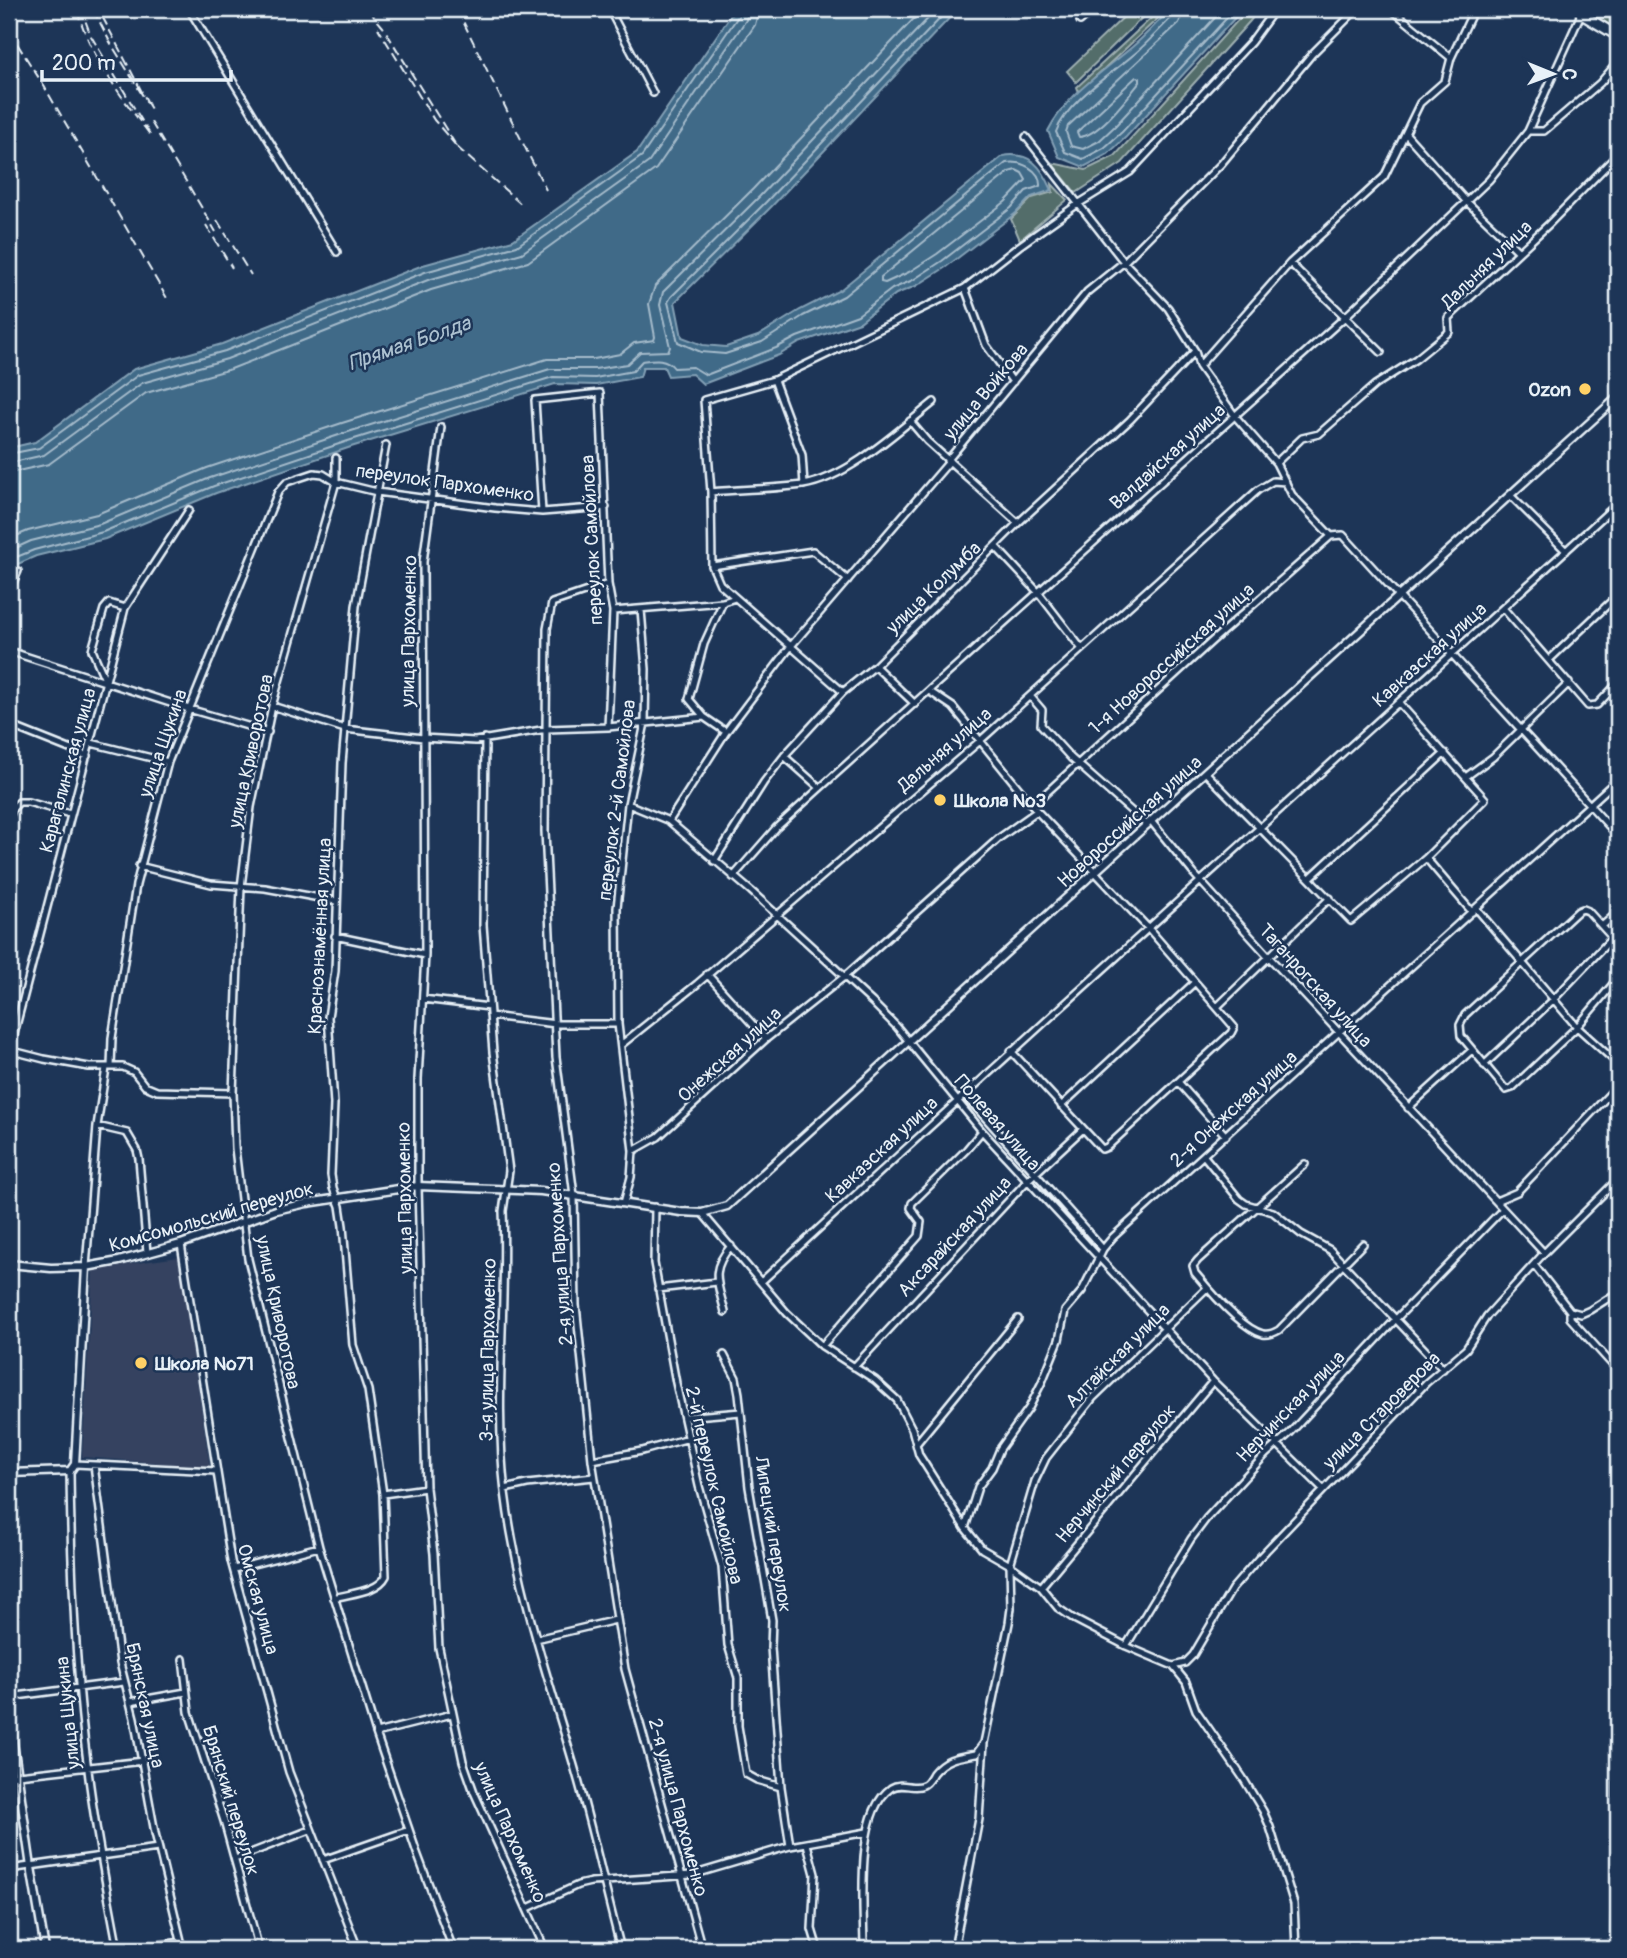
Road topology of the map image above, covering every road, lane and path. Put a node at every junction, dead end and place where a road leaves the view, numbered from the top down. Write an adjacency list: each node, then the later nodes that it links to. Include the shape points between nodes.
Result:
1 (188, 9): 20 (street)
2 (609, 9): 13 (street)
3 (1094, 9): 9 (street)
4 (1275, 9): 19 (street, via 1251,42 1130,172)
5 (1357, 9): 22 (street, улица Войкова, via 1312,54 1221,164)
6 (1391, 9): 11 (street)
7 (1474, 9): 11 (street)
8 (1582, 12): 10 (main road); 14 (street, Валдайская улица)
9 (1080, 22)
10 (1618, 36)
11 (1451, 58): 15 (street, via 1445,82 1420,103)
12 (1618, 62): 14 (street, via 1545,131)
13 (653, 93)
14 (1528, 131): 18 (street, Валдайская улица)
15 (1406, 134): 18 (street); 23 (street, via 1384,177)
16 (1026, 137): 19 (street)
17 (1618, 154): 21 (street, Дальняя улица)
18 (1466, 201): 21 (street); 25 (street, Валдайская улица)
19 (1078, 204): 22 (street); 24 (street)
20 (337, 252)
21 (1519, 252): 39 (street, Дальняя улица, via 1448,317 1449,332 1375,385 1319,434 1302,438)
22 (1124, 262): 26 (street, via 1168,308); 30 (street, улица Войкова, via 1087,292)
23 (1290, 263): 25 (street); 28 (street)
24 (965, 288): 29 (street); 30 (street, via 986,345)
25 (1345, 317): 27 (street); 33 (street, Валдайская улица)
26 (1195, 351): 28 (street); 52 (street, улица Колумба, via 1130,420)
27 (1381, 352)
28 (1199, 366): 33 (street)
29 (774, 380): 43 (street, via 802,455); 45 (street, via 704,400)
30 (1013, 382): 38 (street, улица Войкова)
31 (1618, 397): 46 (street, Новороссийская улица)
32 (934, 402): 34 (street)
33 (1235, 416): 39 (street); 61 (street, Валдайская улица)
34 (910, 421): 38 (street); 43 (street, via 873,451)
35 (441, 427): 47 (street, улица Пархоменко)
36 (386, 445): 44 (street, Краснознамённая улица)
37 (336, 458): 41 (street, улица Криворотова)
38 (947, 461): 52 (street); 58 (street, улица Войкова)
39 (1276, 463): 42 (street)
40 (323, 474): 41 (street, переулок Пархоменко); 85 (street, улица Щукина, via 299,476 278,492)
41 (336, 482): 44 (street, переулок Пархоменко); 84 (street, улица Криворотова)
42 (1286, 482): 53 (street, via 1292,495); 71 (street, Дальняя улица, via 1273,481 1258,490)
43 (804, 485): 45 (street)
44 (377, 492): 47 (street, переулок Пархоменко); 90 (street, Краснознамённая улица, via 356,606)
45 (711, 492): 56 (street)
46 (1511, 496): 55 (street); 62 (street, Новороссийская улица)
47 (432, 500): 51 (street, переулок Пархоменко); 95 (street, улица Пархоменко, via 423,562)
48 (1618, 503): 55 (street, Кавказская улица)
49 (606, 507): 51 (street, переулок Пархоменко); 51 (street, переулок Самойлова, via 600,393 536,400); 59 (street, переулок Самойлова)
50 (189, 510): 66 (street, Карагалинская улица)
51 (542, 512)
52 (1018, 523): 54 (street, улица Колумба)
53 (1331, 536): 62 (street, via 1343,535); 103 (street, 1-я Новороссийская улица)
54 (996, 547): 61 (street); 75 (street, улица Колумба)
55 (1566, 551): 67 (street, Кавказская улица)
56 (712, 566): 58 (street, via 813,551); 64 (street, via 720,584)
57 (18, 571): 60 (street)
58 (848, 580): 70 (street, улица Войкова)
59 (608, 584): 69 (street, переулок Самойлова); 91 (street, 2-я улица Пархоменко, via 552,603 547,629)
60 (9, 592)
61 (1038, 592): 71 (street); 79 (street, Валдайская улица)
62 (1401, 595): 73 (street); 104 (street, Новороссийская улица)
63 (1618, 595): 74 (street)
64 (735, 598): 65 (street); 70 (street)
65 (723, 602): 68 (street); 86 (street, via 704,645 689,699)
66 (125, 608): 76 (street, Карагалинская улица); 76 (street, via 109,603 104,609 92,650)
67 (1503, 608): 73 (street, Кавказская улица); 74 (street)
68 (641, 610): 69 (street); 87 (street, переулок 2-й Самойлова)
69 (613, 611): 89 (street, переулок Самойлова)
70 (791, 646): 80 (street); 94 (street, улица Войкова)
71 (1081, 648): 81 (street, Дальняя улица)
72 (9, 651): 76 (street)
73 (1453, 653): 82 (street, Кавказская улица); 92 (street)
74 (1549, 660): 77 (street)
75 (875, 666): 80 (street, улица Колумба); 83 (street)
76 (106, 683): 85 (street); 98 (street, Карагалинская улица)
77 (1569, 683): 78 (street, via 1592,707); 92 (street)
78 (1618, 683)
79 (929, 691): 83 (street, Валдайская улица); 97 (street, via 953,708)
80 (843, 692): 101 (street, улица Колумба)
81 (1030, 696): 97 (street, Дальняя улица); 103 (street, Таганрогская улица, via 1042,710 1041,725)
82 (1399, 703): 99 (street); 116 (street, Кавказская улица)
83 (915, 704): 107 (street, Валдайская улица)
84 (272, 706): 90 (street); 93 (street, улица Криворотова)
85 (189, 709): 93 (street); 102 (street, улица Щукина)
86 (704, 718): 87 (street); 94 (street)
87 (645, 723): 89 (street); 108 (street, переулок 2-й Самойлова)
88 (9, 725): 100 (street)
89 (608, 727): 91 (street)
90 (345, 729): 95 (street); 127 (street, Краснознамённая улица)
91 (547, 729): 96 (street); 148 (street, 2-я улица Пархоменко, via 545,831)
92 (1520, 729): 105 (street); 110 (street)
93 (268, 732): 125 (street, улица Криворотова, via 251,807)
94 (726, 732): 114 (street, улица Войкова)
95 (423, 738): 96 (street); 136 (street, улица Пархоменко)
96 (485, 738): 146 (street, 3-я улица Пархоменко, via 483,925)
97 (981, 740): 109 (street); 130 (street, Дальняя улица)
98 (91, 743): 100 (street, Карагалинская улица); 102 (street)
99 (1445, 753): 105 (street); 123 (street)
100 (87, 756): 112 (street, Карагалинская улица)
101 (784, 756): 107 (street); 119 (street, улица Колумба)
102 (168, 762): 120 (street, улица Щукина)
103 (1080, 764): 109 (street, 1-я Новороссийская улица); 115 (street, Таганрогская улица)
104 (1206, 773): 115 (street, Новороссийская улица); 116 (street)
105 (1467, 776): 118 (street, via 1485,799)
106 (1618, 779): 110 (street, 2-я Онежская улица)
107 (820, 788): 122 (street, Валдайская улица, via 776,828)
108 (628, 804): 114 (street, Полевая улица); 149 (street, переулок 2-й Самойлова, via 617,908)
109 (1033, 805): 111 (street)
110 (1590, 805): 117 (street); 128 (street, 2-я Онежская улица)
111 (1037, 811): 121 (street); 140 (street, via 999,838)
112 (70, 814): 113 (street, via 19,802); 153 (street, Карагалинская улица)
113 (9, 818)
114 (669, 821): 119 (street, Полевая улица)
115 (1149, 823): 121 (street, Новороссийская улица); 124 (street, Таганрогская улица)
116 (1261, 828): 123 (street); 124 (street, Кавказская улица)
117 (1618, 836)
118 (1426, 858): 126 (street, via 1351,921); 128 (street)
119 (714, 860): 122 (street, Полевая улица)
120 (139, 866): 125 (street); 161 (street, улица Щукина)
121 (1094, 873): 132 (street); 154 (street, Новороссийская улица)
122 (733, 877): 130 (street, Полевая улица)
123 (1310, 878): 126 (street)
124 (1201, 882): 132 (street, Кавказская улица); 137 (street, Таганрогская улица)
125 (241, 887): 127 (street); 164 (street, улица Криворотова)
126 (1330, 898): 137 (street)
127 (336, 901): 133 (street, Краснознамённая улица)
128 (1474, 910): 138 (street); 151 (street, 2-я Онежская улица)
129 (1618, 912): 131 (street)
130 (776, 916): 139 (street, Дальняя улица); 140 (street, Полевая улица)
131 (1602, 926): 134 (street); 138 (street, via 1588,911 1578,911)
132 (1149, 929): 142 (street); 158 (street, Кавказская улица)
133 (335, 936): 136 (street); 182 (street, Краснознамённая улица, via 328,1017 334,1104 331,1175)
134 (1612, 938): 135 (street); 144 (street)
135 (1618, 944)
136 (425, 955): 143 (street, улица Пархоменко)
137 (1269, 957): 145 (street); 151 (street, Таганрогская улица)
138 (1522, 962): 144 (street); 156 (street, via 1465,1015 1461,1036)
139 (707, 974): 152 (street); 155 (street, Дальняя улица)
140 (844, 977): 152 (street, Онежская улица); 154 (street, Полевая улица)
141 (1618, 978): 150 (street)
142 (1195, 982): 145 (street); 167 (street)
143 (423, 999): 146 (street); 179 (street, улица Пархоменко)
144 (1553, 1000): 150 (street); 160 (street)
145 (1218, 1006): 162 (street, via 1234,1027)
146 (489, 1007): 147 (street, 3-я улица Пархоменко)
147 (490, 1016): 148 (street); 180 (street, 3-я улица Пархоменко, via 509,1171)
148 (555, 1024): 149 (street); 181 (street, 2-я улица Пархоменко)
149 (618, 1024): 155 (street, переулок 2-й Самойлова)
150 (1577, 1027): 159 (street); 160 (street, via 1512,1088 1506,1090)
151 (1339, 1033): 168 (street, Таганрогская улица); 172 (street, 2-я Онежская улица)
152 (766, 1039): 173 (street, Онежская улица, via 658,1137)
153 (10, 1041): 157 (street, Карагалинская улица)
154 (909, 1041): 166 (street, Полевая улица); 189 (street, Новороссийская улица, via 737,1199)
155 (622, 1044): 173 (street, переулок 2-й Самойлова)
156 (1472, 1050): 160 (street); 168 (street)
157 (9, 1051): 161 (street)
158 (1011, 1051): 165 (street, Кавказская улица); 167 (street)
159 (1618, 1064)
160 (1483, 1065)
161 (108, 1068): 164 (street, via 134,1072 145,1086 157,1091); 169 (street, улица Щукина)
162 (1179, 1083): 170 (street, via 1107,1147 1097,1146); 172 (street)
163 (1618, 1085): 183 (street, via 1517,1192)
164 (233, 1093): 190 (street, улица Криворотова)
165 (964, 1094): 166 (street, Кавказская улица); 176 (street)
166 (957, 1100): 171 (street, Полевая улица); 203 (street, Кавказская улица)
167 (1060, 1106): 170 (street)
168 (1408, 1108): 183 (street, Таганрогская улица)
169 (97, 1126): 195 (street, via 127,1133 137,1150); 201 (street, улица Щукина)
170 (1082, 1130): 176 (street, Аксарайская улица)
171 (982, 1131): 178 (street, Полевая улица); 212 (street, via 912,1203 921,1222 919,1236)
172 (1226, 1136): 174 (street, 2-я Онежская улица)
173 (633, 1151): 184 (street, переулок 2-й Самойлова)
174 (1204, 1156): 187 (street, via 1239,1199); 194 (street, 2-я Онежская улица)
175 (1305, 1164): 187 (street)
176 (1034, 1174): 178 (street, Аксарайская улица); 194 (street)
177 (1618, 1179): 196 (street, улица Староверова)
178 (1028, 1180): 197 (street, Полевая улица); 214 (street, Аксарайская улица)
179 (418, 1186): 180 (street, Комсомольский переулок); 182 (street, Комсомольский переулок); 231 (street, улица Пархоменко)
180 (506, 1190): 181 (street, Комсомольский переулок); 232 (street, 3-я улица Пархоменко, via 501,1449)
181 (574, 1195): 184 (street, Комсомольский переулок); 223 (street, 2-я улица Пархоменко, via 576,1305)
182 (336, 1197): 190 (street, Комсомольский переулок); 234 (street, Краснознамённая улица, via 343,1226 353,1345 368,1390)
183 (1496, 1201): 188 (street, Таганрогская улица)
184 (624, 1203): 185 (street, Комсомольский переулок)
185 (637, 1205): 186 (street, Новороссийская улица)
186 (655, 1207): 189 (street, Новороссийская улица); 205 (street, 2-й переулок Самойлова)
187 (1254, 1207): 199 (street, via 1273,1212); 204 (street, via 1193,1266)
188 (1503, 1209): 196 (street, Таганрогская улица); 209 (street, Нерчинская улица)
189 (702, 1213): 193 (street)
190 (245, 1221): 191 (street, Комсомольский переулок); 236 (street, улица Криворотова, via 248,1259)
191 (181, 1244): 195 (street, Комсомольский переулок); 227 (street, Омская улица)
192 (1363, 1244): 199 (street)
193 (731, 1246): 202 (street, via 719,1259); 203 (street)
194 (1102, 1249): 197 (street, 2-я Онежская улица)
195 (147, 1253): 201 (street, Комсомольский переулок)
196 (1544, 1253): 200 (street, улица Староверова)
197 (1099, 1258): 211 (street, Полевая улица); 235 (street, 2-я Онежская улица, via 1082,1291 1065,1311 1042,1382 978,1487)
198 (9, 1264): 201 (street, Комсомольский переулок)
199 (1345, 1264): 204 (street, via 1272,1334 1248,1325); 209 (street)
200 (1535, 1266): 207 (street); 215 (street, улица Староверова, via 1488,1316 1466,1349)
201 (86, 1267): 224 (street, улица Щукина)
202 (717, 1282): 205 (street); 208 (street)
203 (761, 1282): 212 (street)
204 (1207, 1288): 211 (street, Алтайская улица)
205 (658, 1289): 219 (street, 2-й переулок Самойлова)
206 (1617, 1292): 207 (street, via 1581,1314)
207 (1570, 1311): 216 (street, via 1570,1318)
208 (725, 1312)
209 (1396, 1318): 215 (street); 222 (street, Нерчинская улица)
210 (1018, 1319): 221 (street)
211 (1165, 1329): 217 (street, Полевая улица); 237 (street, Алтайская улица, via 1093,1398 1046,1458)
212 (822, 1346): 214 (street)
213 (724, 1355): 218 (street, Липецкий переулок, via 736,1378)
214 (854, 1367): 221 (street, via 897,1401)
215 (1443, 1369): 233 (street, улица Староверова)
216 (1618, 1371)
217 (1213, 1381): 222 (street, Полевая улица); 239 (street, Нерчинский переулок)
218 (741, 1412): 219 (street); 261 (street, Липецкий переулок, via 772,1620)
219 (684, 1417): 220 (street, 2-й переулок Самойлова)
220 (688, 1438): 223 (street); 261 (street, 2-й переулок Самойлова, via 722,1567 728,1645 738,1678 742,1760 746,1774)
221 (917, 1443): 235 (street, via 919,1455)
222 (1278, 1444): 233 (street, Полевая улица); 245 (street, Нерчинская улица, via 1191,1539)
223 (592, 1460): 229 (street, 2-я улица Пархоменко)
224 (75, 1464): 225 (street); 226 (street)
225 (94, 1465): 227 (street); 248 (street, Брянская улица)
226 (70, 1471): 228 (street); 249 (street, улица Щукина)
227 (215, 1471): 238 (street, Омская улица)
228 (9, 1473)
229 (594, 1477): 232 (street); 241 (street, 2-я улица Пархоменко)
230 (1618, 1485): 242 (street, via 1614,1564)
231 (426, 1488): 234 (street); 253 (street, улица Пархоменко, via 439,1648)
232 (505, 1489): 243 (street, 3-я улица Пархоменко)
233 (1323, 1489): 247 (street, улица Староверова, via 1232,1589 1193,1655)
234 (383, 1494): 240 (street, Краснознамённая улица, via 386,1576 375,1587)
235 (965, 1528): 237 (street, via 982,1549)
236 (319, 1547): 238 (street); 240 (street, улица Криворотова)
237 (1010, 1565): 239 (street); 256 (street, Алтайская улица, via 1012,1608)
238 (234, 1569): 262 (street, Омская улица, via 289,1772)
239 (1041, 1587): 245 (street, via 1058,1608)
240 (334, 1598): 255 (street, улица Криворотова)
241 (616, 1620): 243 (street); 273 (street, 2-я улица Пархоменко)
242 (1618, 1632)
243 (536, 1639): 274 (street, 3-я улица Пархоменко)
244 (1618, 1642): 291 (street)
245 (1126, 1646): 247 (street)
246 (183, 1659): 250 (street, Брянский переулок)
247 (1173, 1666): 290 (street, via 1267,1819 1294,1904)
248 (124, 1682): 249 (street); 252 (street, Брянская улица)
249 (80, 1687): 251 (street); 258 (street, улица Щукина)
250 (186, 1692): 252 (street); 269 (street, Брянский переулок)
251 (9, 1697)
252 (130, 1702): 257 (street, Брянская улица)
253 (452, 1714): 255 (street); 275 (street, улица Пархоменко, via 474,1792)
254 (9, 1715): 260 (street)
255 (376, 1733): 263 (street, улица Криворотова)
256 (984, 1743): 264 (street, via 976,1754 944,1762 926,1784 890,1789 874,1811); 289 (street, Алтайская улица, via 979,1819)
257 (143, 1761): 258 (street); 267 (street, Брянская улица)
258 (88, 1768): 260 (street); 268 (street, улица Щукина)
259 (9, 1776): 260 (street)
260 (18, 1776): 271 (street)
261 (781, 1787): 266 (street, Липецкий переулок)
262 (310, 1830): 269 (street); 270 (street, Омская улица)
263 (409, 1830): 270 (street); 283 (street, улица Криворотова)
264 (867, 1832): 265 (street); 288 (street)
265 (807, 1844): 266 (street); 287 (street, via 815,1874 813,1929)
266 (790, 1846): 273 (street)
267 (158, 1848): 268 (street); 276 (street, Брянская улица)
268 (101, 1857): 271 (street); 278 (street, улица Щукина)
269 (235, 1859): 281 (street, Брянский переулок)
270 (323, 1860): 282 (street, Омская улица)
271 (31, 1867): 272 (street); 277 (street)
272 (9, 1869)
273 (681, 1876): 274 (street); 286 (street, 2-я улица Пархоменко)
274 (605, 1881): 275 (street, via 578,1885); 285 (street, 3-я улица Пархоменко)
275 (528, 1908): 284 (street, улица Пархоменко)
276 (181, 1942): 279 (street); 280 (street, Брянская улица)
277 (45, 1949)
278 (118, 1949)
279 (132, 1949)
280 (183, 1949)
281 (259, 1949)
282 (358, 1949)
283 (453, 1949)
284 (545, 1949)
285 (621, 1949)
286 (702, 1949)
287 (818, 1949)
288 (864, 1949)
289 (954, 1949)
290 (1296, 1949)
291 (1614, 1949)

